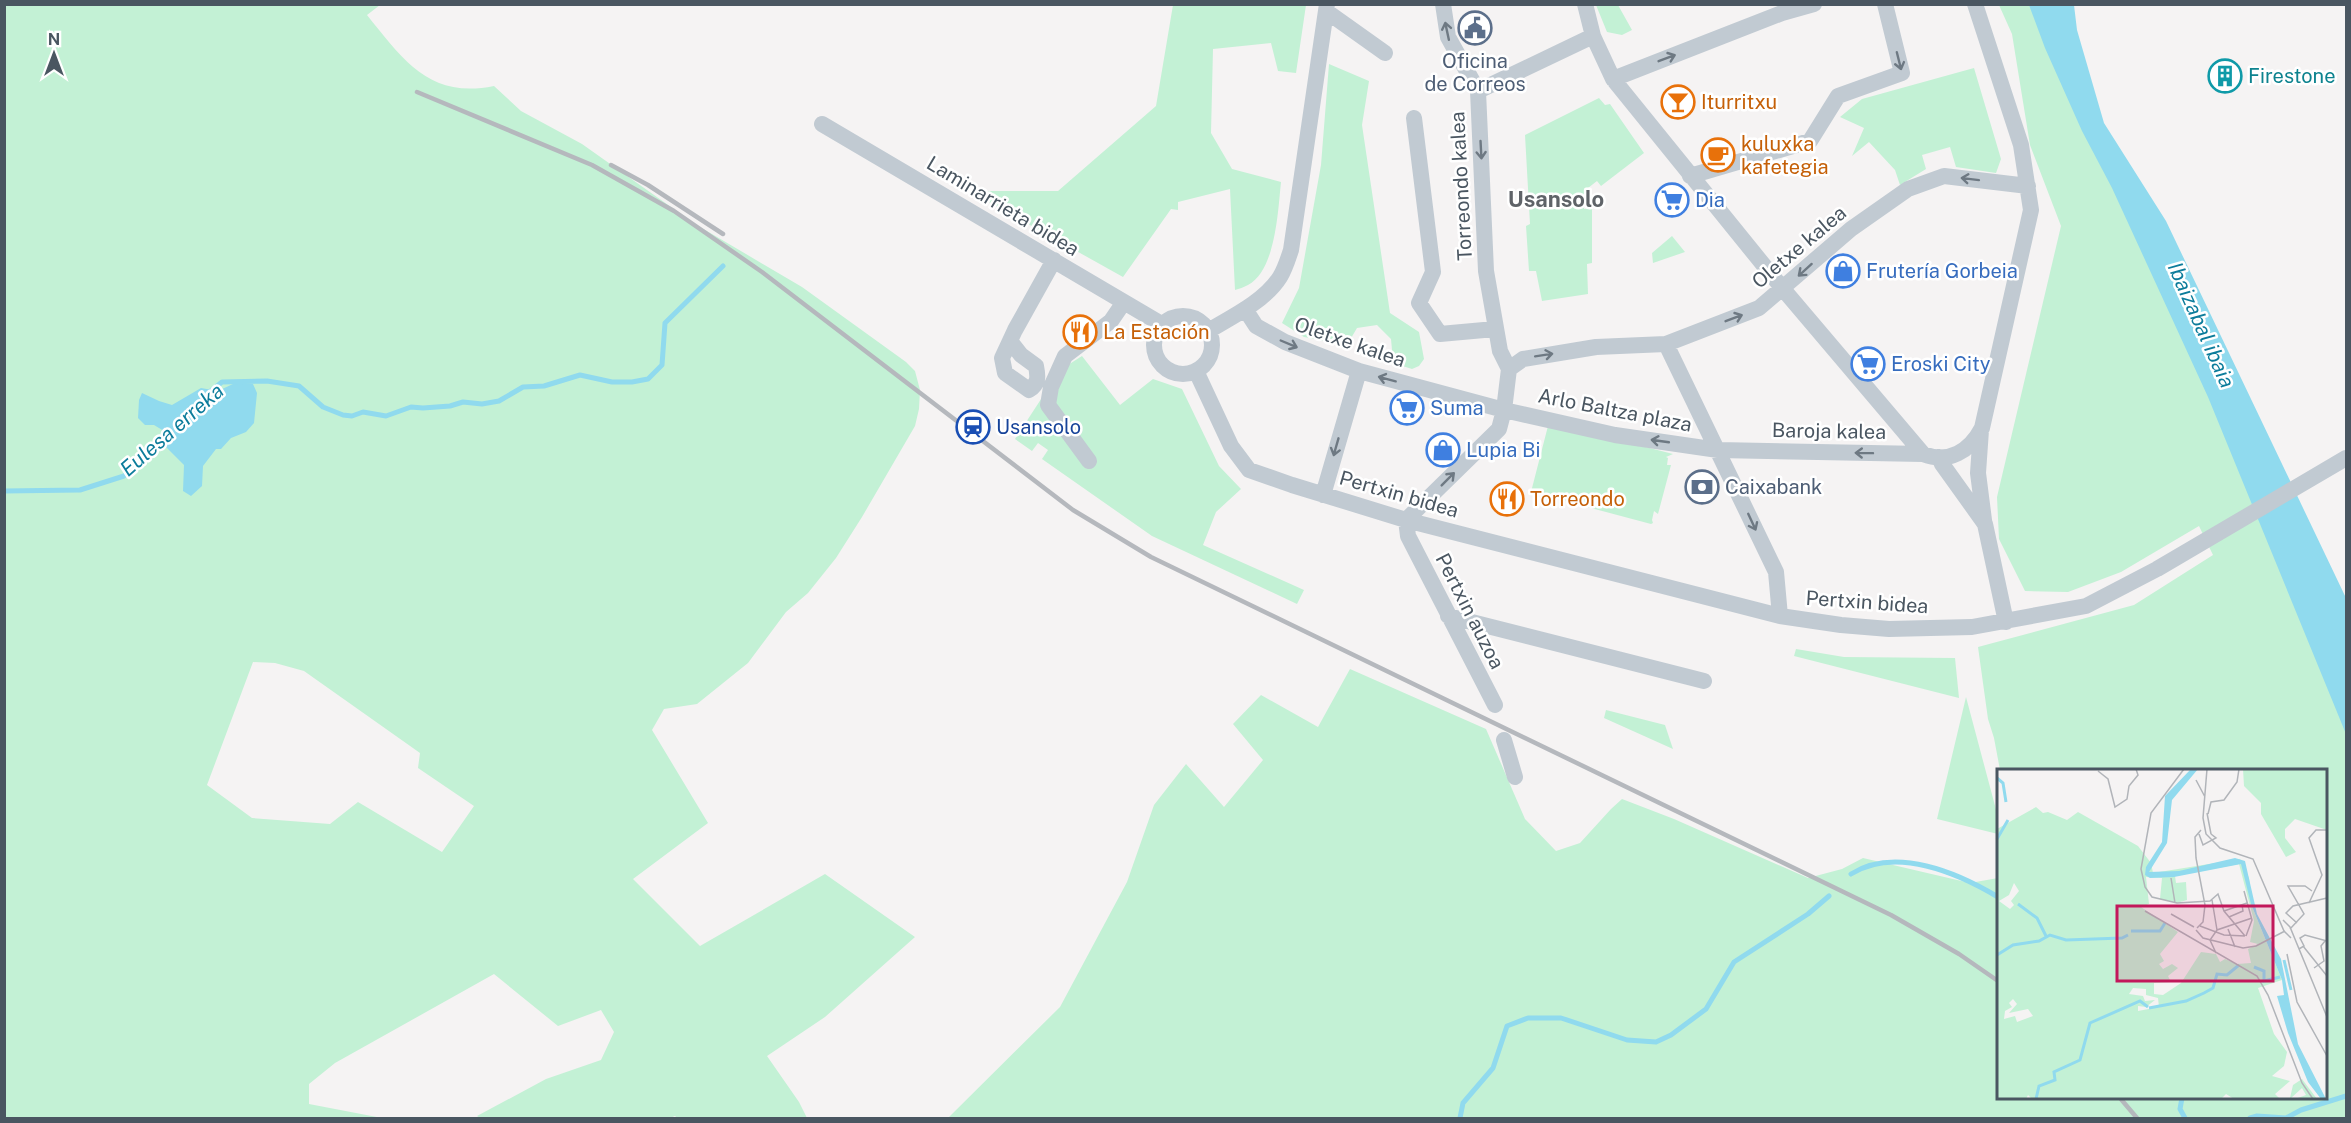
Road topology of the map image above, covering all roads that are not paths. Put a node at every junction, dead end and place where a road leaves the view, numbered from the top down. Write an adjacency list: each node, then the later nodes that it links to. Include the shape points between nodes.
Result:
1 (1443, 4): 10 (street, Torreondo kalea, one-way to 1, via 1448,37)
2 (1585, 4): 7 (street)
3 (1814, 4): 9 (street, one-way to 3)
4 (1885, 4): 13 (street, one-way to 13, via 1902,73 1838,96 1810,141)
5 (1975, 4): 14 (street, via 2021,145)
6 (1326, 8): 8 (street); 18 (street, via 1291,250 1281,277)
7 (1593, 36): 9 (street); 10 (street)
8 (1385, 53)
9 (1613, 80): 13 (street)
10 (1478, 91): 20 (street, Torreondo kalea, one-way to 20, via 1486,271)
11 (1414, 118): 20 (street, via 1432,272 1419,303 1440,334)
12 (822, 124): 15 (street, Laminarrieta bidea)
13 (1690, 176): 16 (street)
14 (2028, 186): 16 (street, Oletxe kalea, one-way to 16, via 1944,176 1908,189 1851,229); 28 (street, via 2031,210)
15 (1054, 260): 17 (street, Laminarrieta bidea); 22 (street)
16 (1783, 289): 23 (street, Oletxe kalea, one-way to 16, via 1759,308); 30 (street)
17 (1124, 302): 19 (street, Laminarrieta bidea); 32 (street, via 1111,321 1065,356 1051,387 1048,405)
18 (1245, 309): 21 (street); 26 (street, Oletxe kalea, one-way to 26, via 1256,327)
19 (1163, 325): 21 (street, via 1187,317 1196,319); 25 (street, via 1155,340 1162,366 1179,374)
20 (1495, 329): 24 (street, Torreondo kalea)
21 (1208, 331): 25 (street, via 1212,349)
22 (1010, 341)
23 (1666, 344): 24 (street, Oletxe kalea, one-way to 23, via 1523,359 1596,347); 29 (street)
24 (1509, 369): 27 (street)
25 (1196, 371): 33 (street, Pertxin bidea, via 1231,446 1250,470)
26 (1359, 371): 27 (street, Oletxe kalea, one-way to 26); 33 (street, Pertxin bidea, one-way to 33)
27 (1504, 410): 29 (street, Arlo Baltza plaza, one-way to 27, via 1615,435); 36 (street, one-way to 27, via 1498,429)
28 (1979, 433): 30 (street, via 1960,454); 34 (street, via 1969,477); 35 (street, via 1978,473)
29 (1718, 450): 30 (street, Baroja kalea, one-way to 29); 38 (street, one-way to 38, via 1776,572)
30 (1931, 456): 34 (street, via 1942,464)
31 (2346, 458): 39 (street, Pertxin bidea, via 2086,606)
32 (1089, 461)
33 (1323, 495): 36 (street, Pertxin bidea)
34 (1971, 505): 35 (street)
35 (1985, 524): 39 (street)
36 (1407, 528): 37 (street, Pertxin auzoa); 38 (street, Pertxin bidea)
37 (1448, 616): 40 (street); 41 (street, Pertxin auzoa)
38 (1780, 616): 39 (street, Pertxin bidea, via 1841,626 1889,628 1972,627)
39 (2006, 622)
40 (1704, 681)
41 (1494, 705)
42 (1504, 740): 43 (street)
43 (1515, 777)

